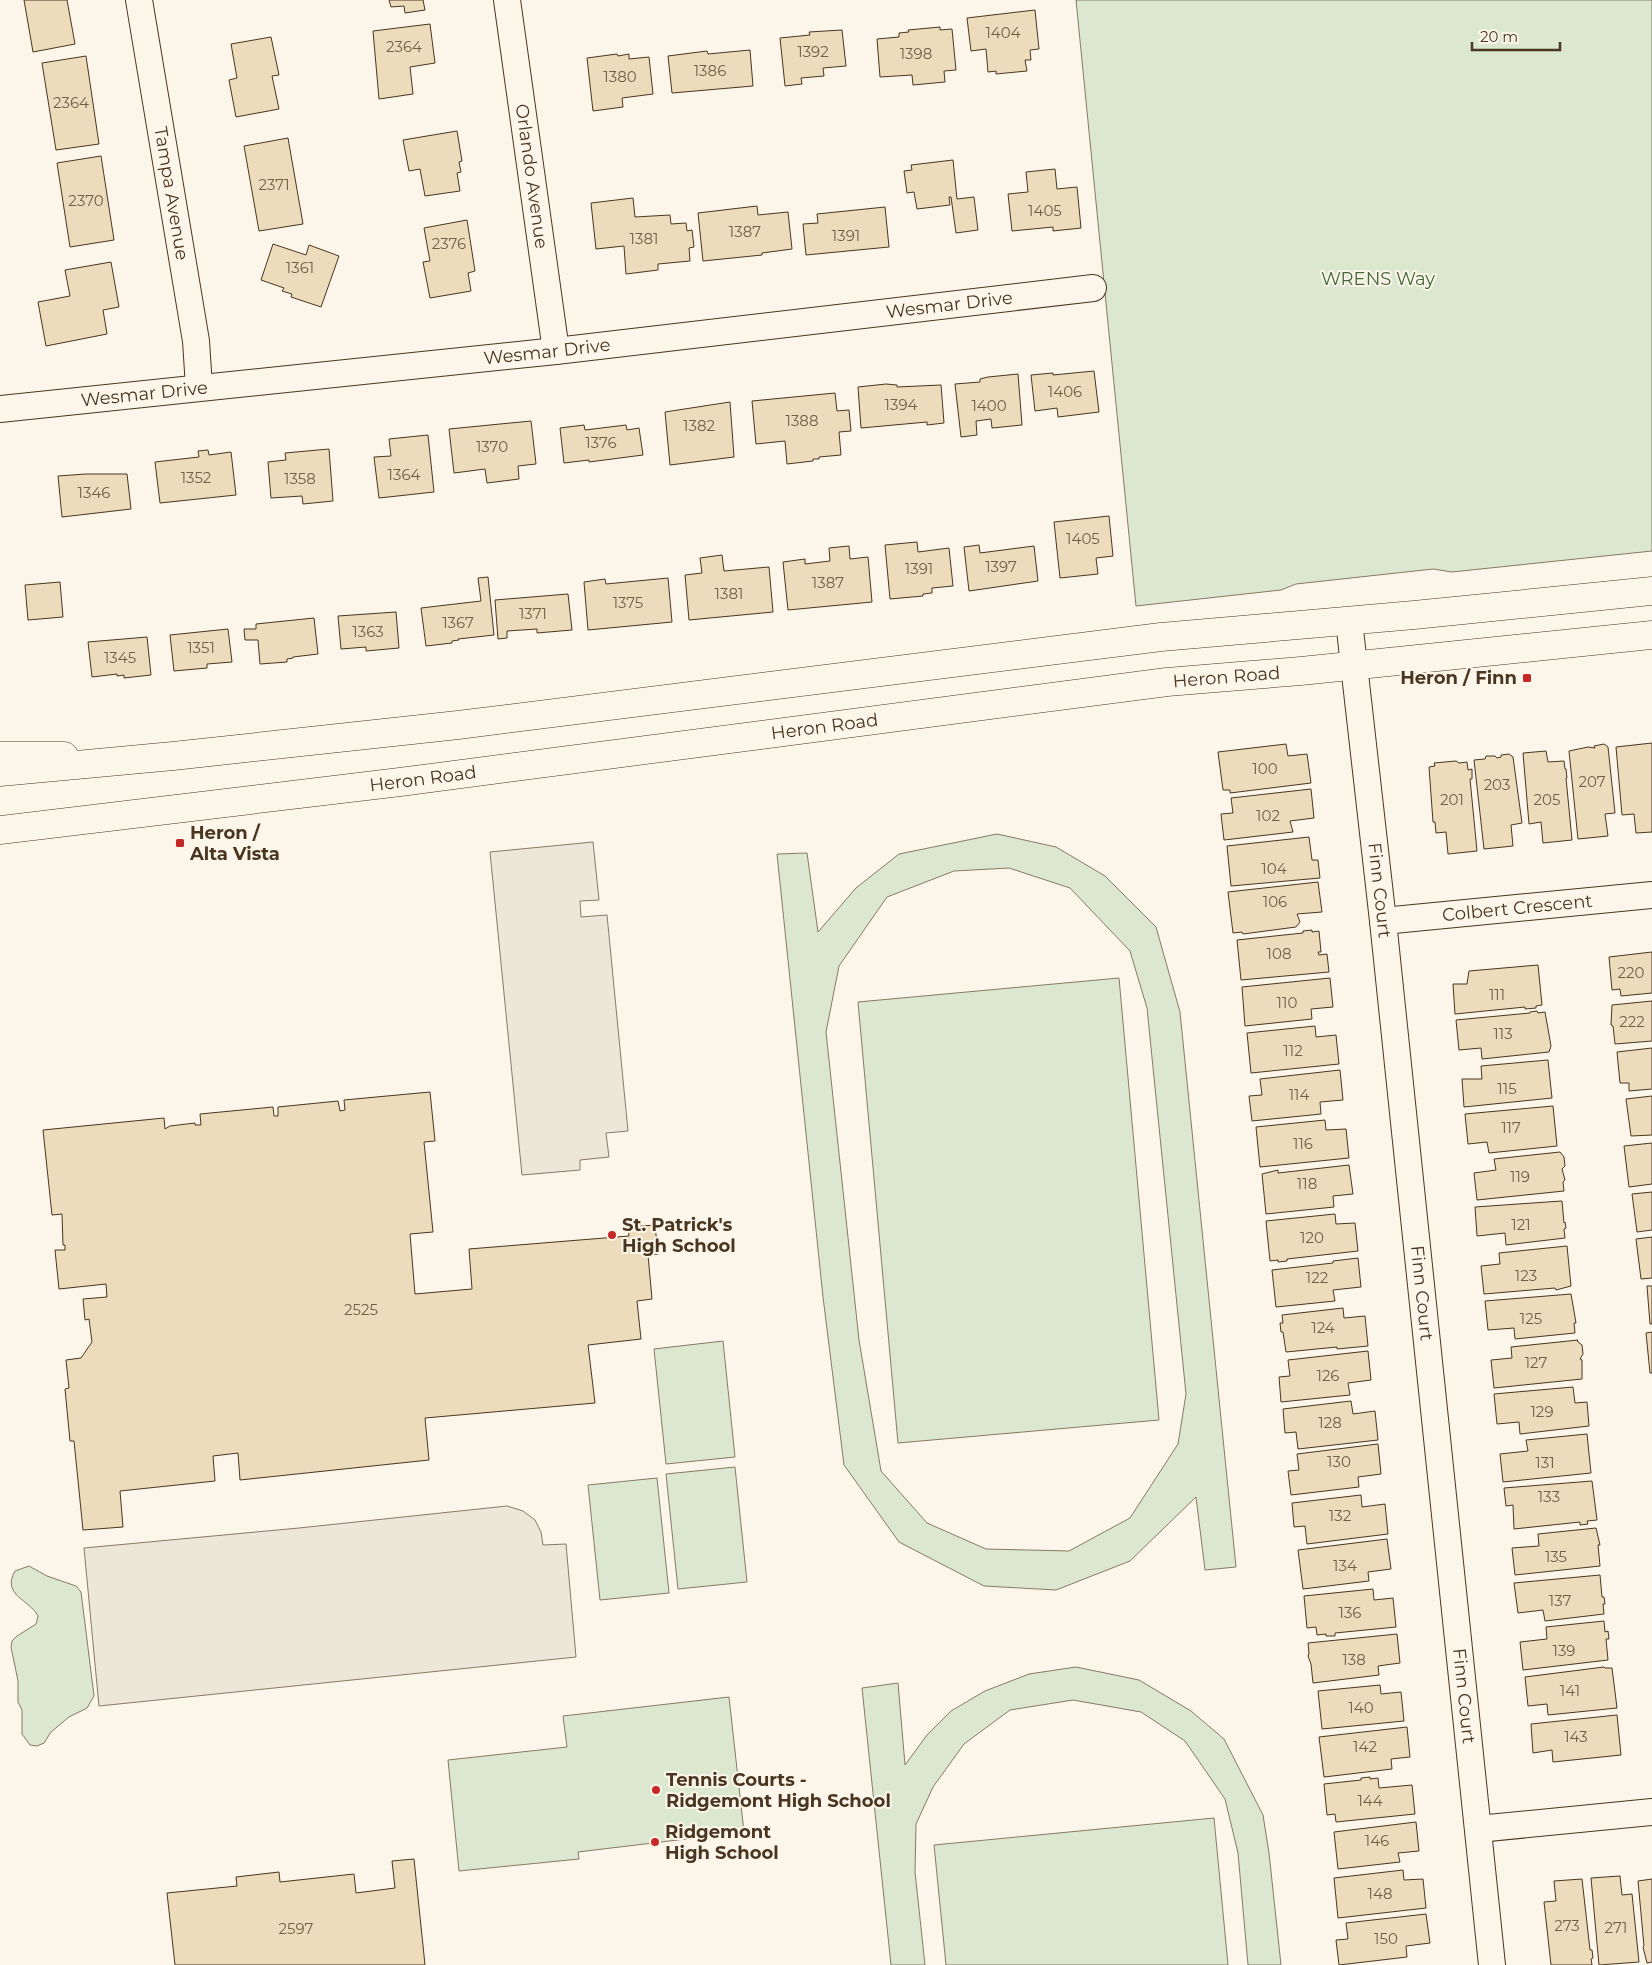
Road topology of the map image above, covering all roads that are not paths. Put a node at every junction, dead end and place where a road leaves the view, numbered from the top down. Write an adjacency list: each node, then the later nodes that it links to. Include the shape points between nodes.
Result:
1 (139, 0): 5 (street, Tampa Avenue, via 196,341)
2 (507, 0): 4 (street, Orlando Avenue)
3 (1093, 288): 4 (street, Wesmar Drive)
4 (556, 351): 5 (street, Wesmar Drive)
5 (198, 387): 6 (street, Wesmar Drive)
6 (0, 409)
7 (1652, 591): 8 (main road)
8 (1349, 621): 10 (street, Finn Court); 12 (main road, via 1161,637 458,725)
9 (1652, 635): 10 (main road, Heron Road)
10 (1354, 665): 14 (main road, Heron Road, via 1167,682 390,784); 16 (street, Finn Court)
11 (0, 756): 12 (main road)
12 (173, 756): 13 (main road)
13 (0, 772)
14 (0, 830)
15 (1652, 895): 16 (street, Colbert Crescent)
16 (1383, 921): 18 (street, Finn Court)
17 (1652, 1812): 18 (street)
18 (1478, 1829): 19 (street, Finn Court)
19 (1492, 1965)

